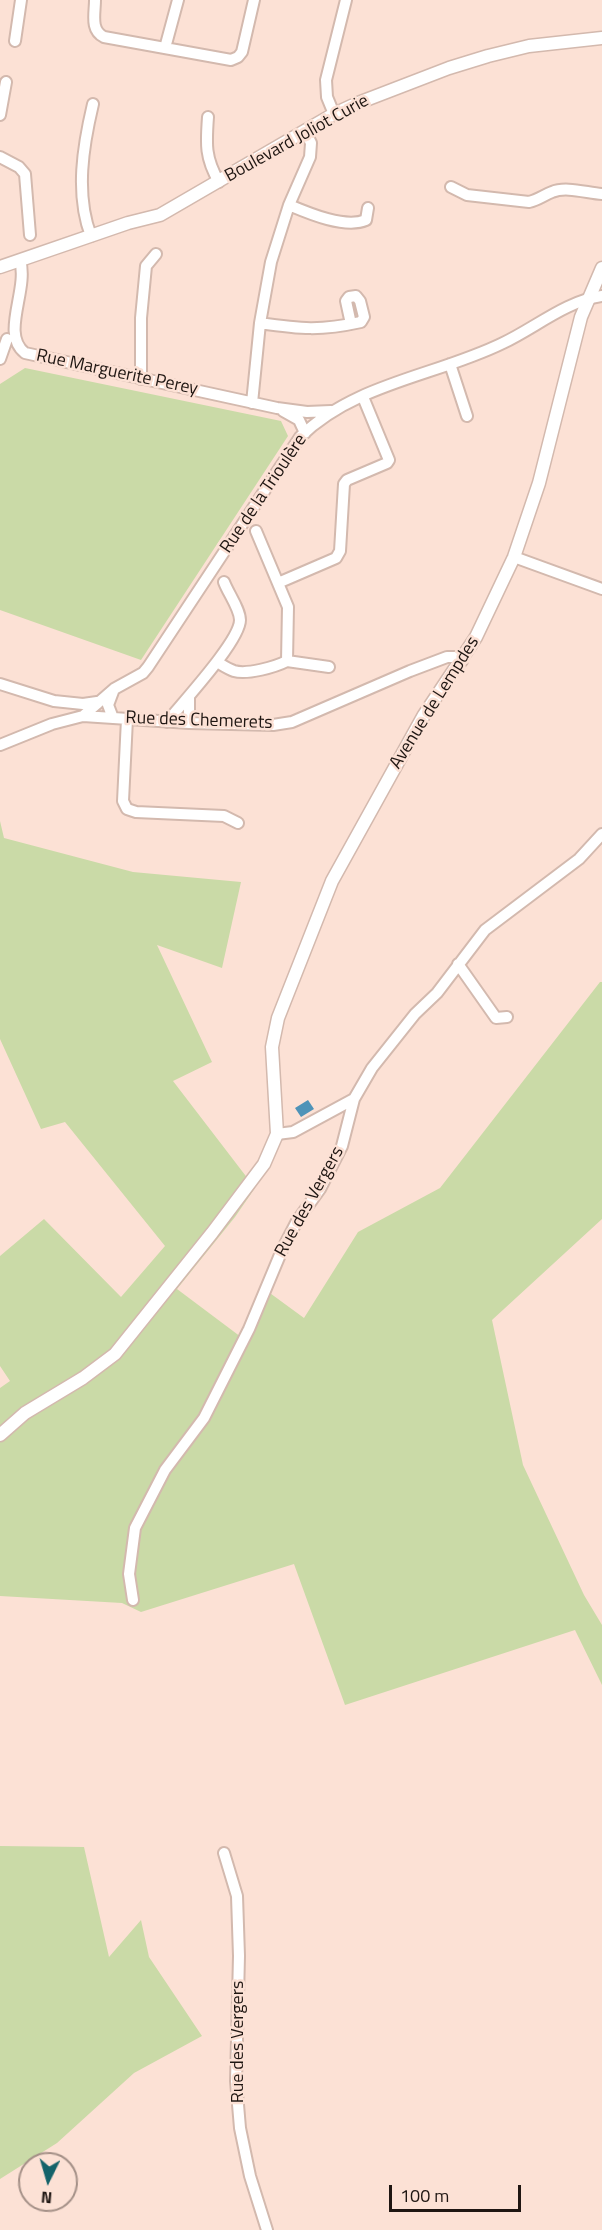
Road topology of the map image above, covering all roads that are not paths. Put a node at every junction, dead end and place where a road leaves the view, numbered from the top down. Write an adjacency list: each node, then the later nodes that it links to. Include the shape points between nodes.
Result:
1 (21, 0): 7 (street)
2 (95, 0): 8 (street, via 98,33)
3 (178, 0): 8 (street)
4 (254, 0): 8 (street, via 238,57 231,60)
5 (346, 0): 11 (street, via 326,80)
6 (602, 38): 11 (street, Boulevard Joliot Curie, via 529,46 488,56)
7 (15, 41)
8 (165, 48)
9 (6, 82): 12 (street)
10 (93, 104): 22 (street, via 82,171)
11 (334, 114): 14 (street, Boulevard Joliot Curie)
12 (0, 115)
13 (208, 117): 16 (street, via 206,150)
14 (305, 131): 16 (street, Boulevard Joliot Curie); 19 (street, via 311,143 310,157)
15 (0, 158): 21 (street, via 25,174)
16 (219, 182): 22 (street, Boulevard Joliot Curie, via 160,215)
17 (451, 187): 18 (street, via 467,195 529,202 562,190)
18 (602, 194)
19 (289, 205): 20 (street, via 312,215 359,223 366,220); 31 (street, via 271,262)
20 (368, 208)
21 (30, 235)
22 (90, 236): 24 (street, Boulevard Joliot Curie)
23 (156, 254): 36 (street, via 146,266)
24 (20, 260): 25 (street, Boulevard Joliot Curie); 33 (street, via 21,270 6,315)
25 (0, 267)
26 (602, 268): 28 (street, Avenue de Lempdes)
27 (602, 296): 28 (street, Rue de la Trioulère)
28 (588, 298): 29 (street, Rue de la Trioulère); 30 (street, Avenue de Lempdes)
29 (560, 312): 30 (street); 35 (street, Rue de la Trioulère, via 504,343)
30 (581, 317): 46 (street, Avenue de Lempdes, via 539,483)
31 (260, 323): 32 (street, via 306,330); 38 (street)
32 (351, 324)
33 (6, 339): 34 (street); 36 (street, Rue Marguerite Perey, via 25,353)
34 (0, 360)
35 (450, 364): 37 (street, Rue de la Trioulère); 42 (street)
36 (141, 379): 38 (street, Rue Marguerite Perey)
37 (363, 397): 40 (street, Rue de la Trioulère); 48 (street, via 389,460 344,484 340,551 336,558)
38 (252, 403): 39 (street, Rue Marguerite Perey)
39 (277, 408): 41 (street, Rue Marguerite Perey); 44 (street, Rue Marguerite Perey, via 299,420)
40 (331, 411): 41 (street, Rue Marguerite Perey); 43 (street, Rue de la Trioulère)
41 (308, 412): 43 (street)
42 (467, 416)
43 (315, 423): 44 (street, Rue de la Trioulère)
44 (305, 433): 55 (street, Rue de la Trioulère, via 148,667)
45 (256, 531): 48 (street)
46 (514, 557): 49 (street); 50 (street, Avenue de Lempdes)
47 (224, 582): 52 (street, via 240,618)
48 (278, 583): 51 (street, via 288,607)
49 (602, 589)
50 (462, 660): 63 (street, Rue des Chemerets, via 447,657 410,670 292,722); 70 (street, Avenue de Lempdes, via 419,724 332,882 278,1018 272,1047)
51 (286, 661): 52 (street, via 274,667 239,672); 53 (street)
52 (217, 662): 56 (street)
53 (329, 667)
54 (0, 684): 57 (street, via 54,701)
55 (114, 688): 57 (street, Rue de la Trioulère); 60 (street, via 108,705)
56 (189, 696): 62 (street); 63 (street)
57 (97, 702): 58 (street, Rue de la Trioulère); 59 (street)
58 (83, 716): 59 (street, Rue des Chemerets); 64 (street, Rue des Chemerets)
59 (97, 717): 60 (street, Rue des Chemerets)
60 (113, 718): 61 (street, Rue des Chemerets)
61 (127, 719): 62 (street, Rue des Chemerets); 65 (street, via 123,801 127,809 224,816)
62 (167, 722): 63 (street, Rue des Chemerets)
63 (189, 723)
64 (0, 745)
65 (238, 824)
66 (602, 834): 67 (street, Rue des Vergers, via 579,859 485,930)
67 (458, 964): 68 (street, via 496,1018); 69 (street, Rue des Vergers, via 372,1068)
68 (507, 1017)
69 (354, 1099): 70 (street, via 293,1132); 72 (street, Rue des Vergers, via 342,1146 282,1250 249,1329 204,1418 165,1470 135,1528 129,1574)
70 (277, 1134): 71 (street, via 257,1176 115,1354 25,1413)
71 (0, 1435)
72 (133, 1600)
73 (224, 1853): 74 (street, Rue des Vergers, via 237,1896 236,2080 240,2128)
74 (267, 2230)

